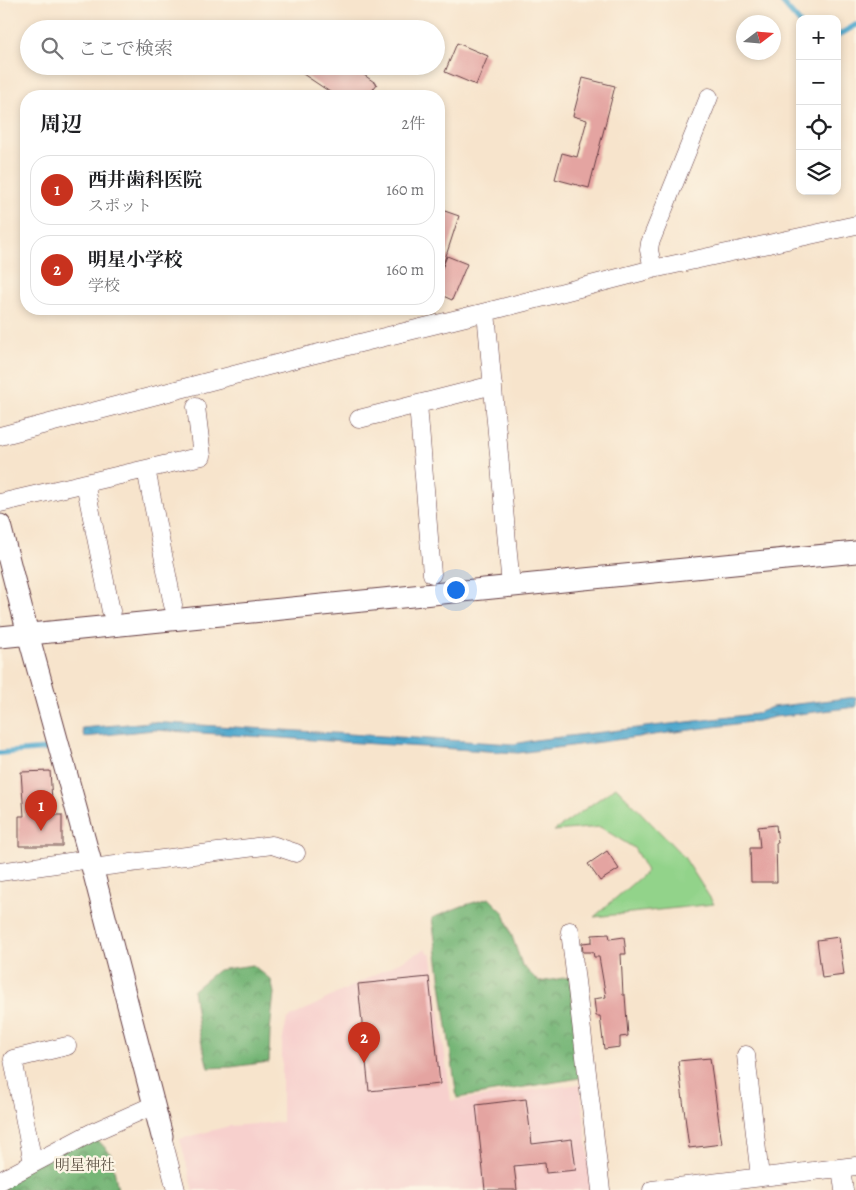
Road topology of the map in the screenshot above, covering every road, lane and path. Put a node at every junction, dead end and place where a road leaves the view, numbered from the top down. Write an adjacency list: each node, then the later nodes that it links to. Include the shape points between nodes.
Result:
1 (709, 97): 3 (street, via 650,243)
2 (856, 224): 3 (street)
3 (653, 269): 4 (street)
4 (486, 312): 5 (street); 9 (street)
5 (493, 385): 6 (street); 16 (street)
6 (418, 404): 8 (street); 15 (street)
7 (196, 407): 10 (street, via 202,456)
8 (359, 418)
9 (0, 436)
10 (146, 469): 11 (street); 17 (street)
11 (86, 483): 12 (street); 18 (street)
12 (0, 502)
13 (0, 525): 19 (street)
14 (856, 552): 16 (street)
15 (432, 574)
16 (512, 586): 19 (street)
17 (173, 605)
18 (111, 611)
19 (28, 634): 20 (street); 22 (street)
20 (0, 637)
21 (296, 853): 22 (street, via 272,846)
22 (91, 863): 23 (street); 27 (street)
23 (0, 872)
24 (570, 931): 35 (street)
25 (68, 1046): 29 (street, via 13,1059)
26 (746, 1055): 31 (street)
27 (154, 1105): 28 (street); 29 (street)
28 (162, 1136): 34 (street)
29 (34, 1163): 32 (street)
30 (849, 1167): 31 (street); 37 (street)
31 (760, 1177): 33 (street)
32 (0, 1181)
33 (723, 1186): 36 (street)
34 (176, 1190)
35 (602, 1190)
36 (652, 1190)
37 (844, 1190)

